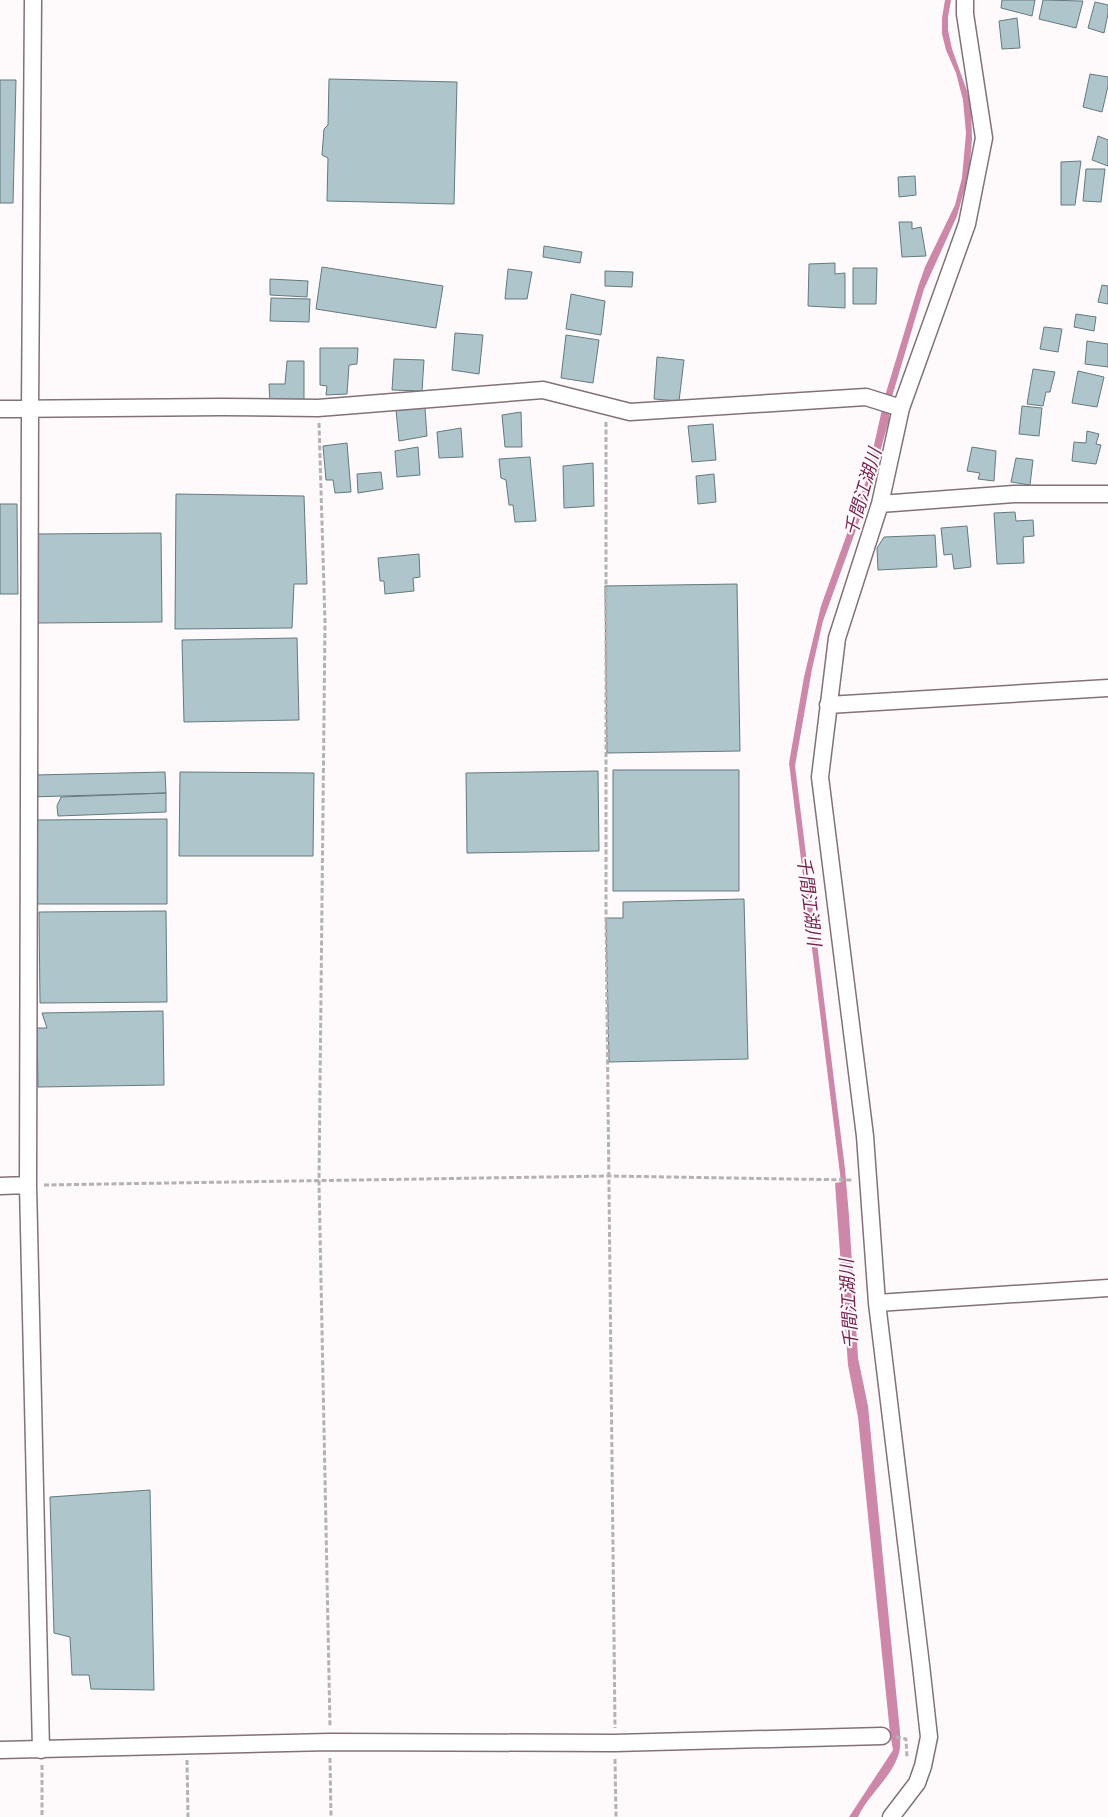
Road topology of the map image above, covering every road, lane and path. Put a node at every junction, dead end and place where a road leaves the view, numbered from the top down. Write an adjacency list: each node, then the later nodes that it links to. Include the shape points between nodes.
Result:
1 (33, 0): 7 (street)
2 (965, 0): 5 (street, via 984,138 967,224)
3 (606, 406): 4 (street, via 543,390); 5 (street, via 630,412 866,397); 12 (path)
4 (318, 408): 7 (street); 13 (path, via 325,622)
5 (901, 408): 9 (street)
6 (0, 409): 7 (street)
7 (30, 410): 15 (street)
8 (1108, 494): 9 (street, via 1014,494)
9 (880, 504): 11 (street, via 838,638)
10 (1108, 688): 11 (street)
11 (828, 705): 14 (street, via 820,777)
12 (609, 1176): 13 (path); 14 (path); 21 (path)
13 (319, 1180): 15 (path); 20 (path)
14 (868, 1180): 18 (street)
15 (28, 1185): 16 (street); 24 (street)
16 (0, 1186)
17 (1108, 1288): 18 (street)
18 (877, 1303): 30 (street, via 928,1737 916,1783)
19 (882, 1736): 21 (street); 25 (path, via 906,1739)
20 (330, 1742): 21 (street); 22 (street); 28 (path)
21 (615, 1743): 29 (path)
22 (187, 1746): 24 (street); 27 (path)
23 (0, 1750): 24 (street)
24 (41, 1750): 26 (path)
25 (907, 1758)
26 (42, 1817)
27 (188, 1817)
28 (331, 1817)
29 (616, 1817)
30 (891, 1817)

